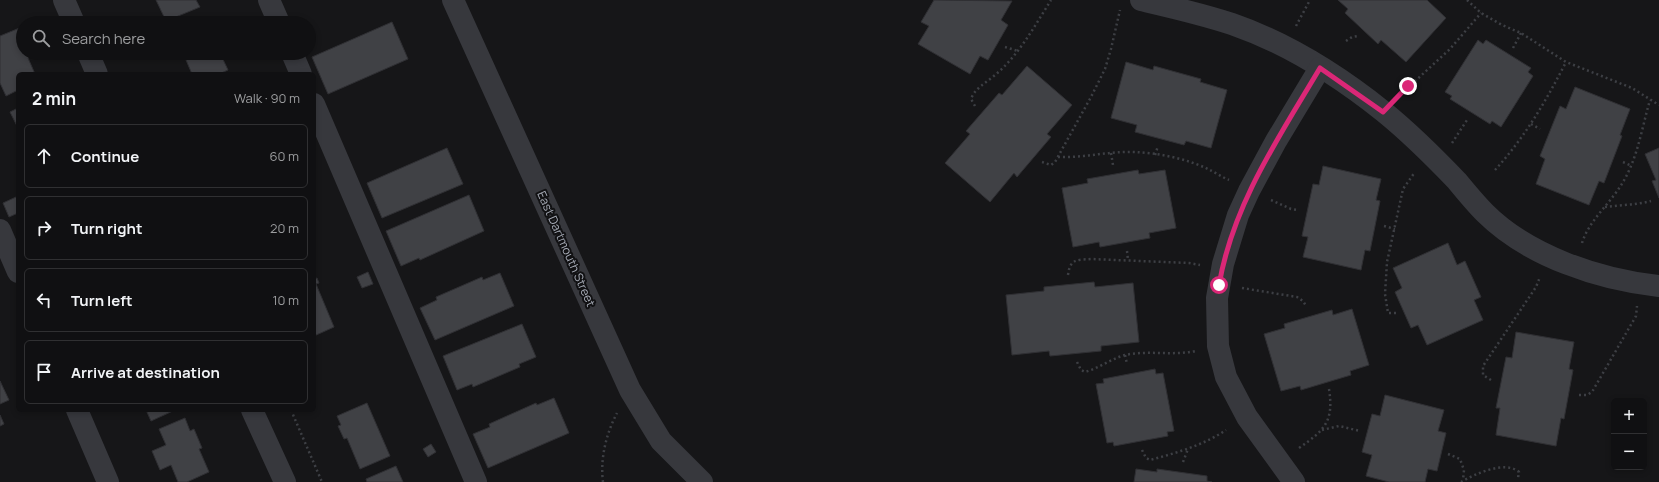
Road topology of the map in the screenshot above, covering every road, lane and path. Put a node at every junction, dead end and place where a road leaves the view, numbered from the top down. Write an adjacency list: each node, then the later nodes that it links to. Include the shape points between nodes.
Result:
1 (64, 0): 10 (street)
2 (269, 0): 11 (street)
3 (453, 0): 65 (street, East Dartmouth Street)
4 (1051, 0): 18 (path)
5 (1141, 0): 16 (street, via 1232,24 1271,39)
6 (1310, 0): 16 (path)
7 (1467, 0): 9 (path)
8 (1120, 7): 36 (path, via 1105,69)
9 (1482, 13): 12 (path); 29 (path, via 1450,49)
10 (71, 16)
11 (276, 16)
12 (1521, 33): 17 (path); 21 (path)
13 (1358, 36): 14 (path)
14 (1346, 41)
15 (1005, 47): 18 (path)
16 (1284, 47): 22 (street)
17 (1513, 48)
18 (1018, 51): 27 (path, via 996,75 973,94 971,99)
19 (91, 60): 23 (street)
20 (295, 60): 24 (street)
21 (1566, 62): 25 (path, via 1632,88); 30 (path)
22 (1320, 68): 29 (street); 42 (street, via 1272,147)
23 (96, 72)
24 (300, 72)
25 (1650, 100): 26 (path); 40 (path)
26 (1659, 105)
27 (975, 106)
28 (316, 109): 83 (street)
29 (1383, 112): 34 (street)
30 (1531, 124): 31 (path); 41 (path, via 1511,153)
31 (1540, 129)
32 (1158, 146): 35 (path)
33 (1111, 153): 35 (path, via 1135,152); 36 (path); 39 (path)
34 (1430, 153): 47 (path, via 1403,189); 50 (street, via 1485,214 1509,234)
35 (1156, 155): 42 (path, via 1195,164)
36 (1058, 157): 37 (path, via 1051,165)
37 (1042, 162)
38 (1623, 162): 40 (path)
39 (1113, 165)
40 (1632, 166): 44 (path)
41 (1495, 170)
42 (1249, 191): 45 (path); 55 (street, via 1238,215)
43 (1651, 201): 44 (path)
44 (1605, 207): 53 (path, via 1585,233)
45 (1298, 210)
46 (1384, 226): 47 (path)
47 (1395, 229): 58 (path, via 1387,262 1385,294 1388,313)
48 (0, 230): 52 (street)
49 (1127, 251): 51 (path)
50 (1546, 255): 53 (street); 63 (path, via 1536,287 1483,366 1483,375)
51 (1128, 260): 54 (path, via 1078,260 1069,267); 55 (path, via 1189,263)
52 (16, 267)
53 (1576, 267): 56 (street)
54 (1068, 275)
55 (1220, 278): 57 (path, via 1297,297); 59 (street, via 1217,298)
56 (1650, 285): 66 (path, via 1636,316 1592,392)
57 (1306, 306)
58 (1396, 313)
59 (1218, 346): 60 (path, via 1183,354 1147,352); 70 (street, via 1226,377)
60 (1125, 355): 61 (path, via 1085,372); 62 (path)
61 (1077, 362)
62 (1127, 364)
63 (1492, 380)
64 (1329, 389): 71 (path, via 1331,412)
65 (630, 390): 84 (path, via 609,427 602,475); 85 (street, East Dartmouth Street, via 661,441)
66 (1580, 395)
67 (78, 412): 80 (street)
68 (253, 412): 81 (street)
69 (292, 412): 82 (path)
70 (1247, 417): 73 (path, via 1217,437); 77 (street)
71 (1321, 430): 72 (path, via 1339,426); 77 (path, via 1310,441)
72 (1360, 432)
73 (1189, 448): 74 (path, via 1150,460); 76 (path)
74 (1142, 450)
75 (1448, 454): 79 (path, via 1460,459 1464,470)
76 (1183, 462)
77 (1279, 462): 86 (street)
78 (1518, 478): 79 (path, via 1519,472 1506,467 1484,471)
79 (1462, 481)
80 (108, 482)
81 (285, 482)
82 (322, 482)
83 (476, 482)
84 (604, 482)
85 (702, 482)
86 (1294, 482)

